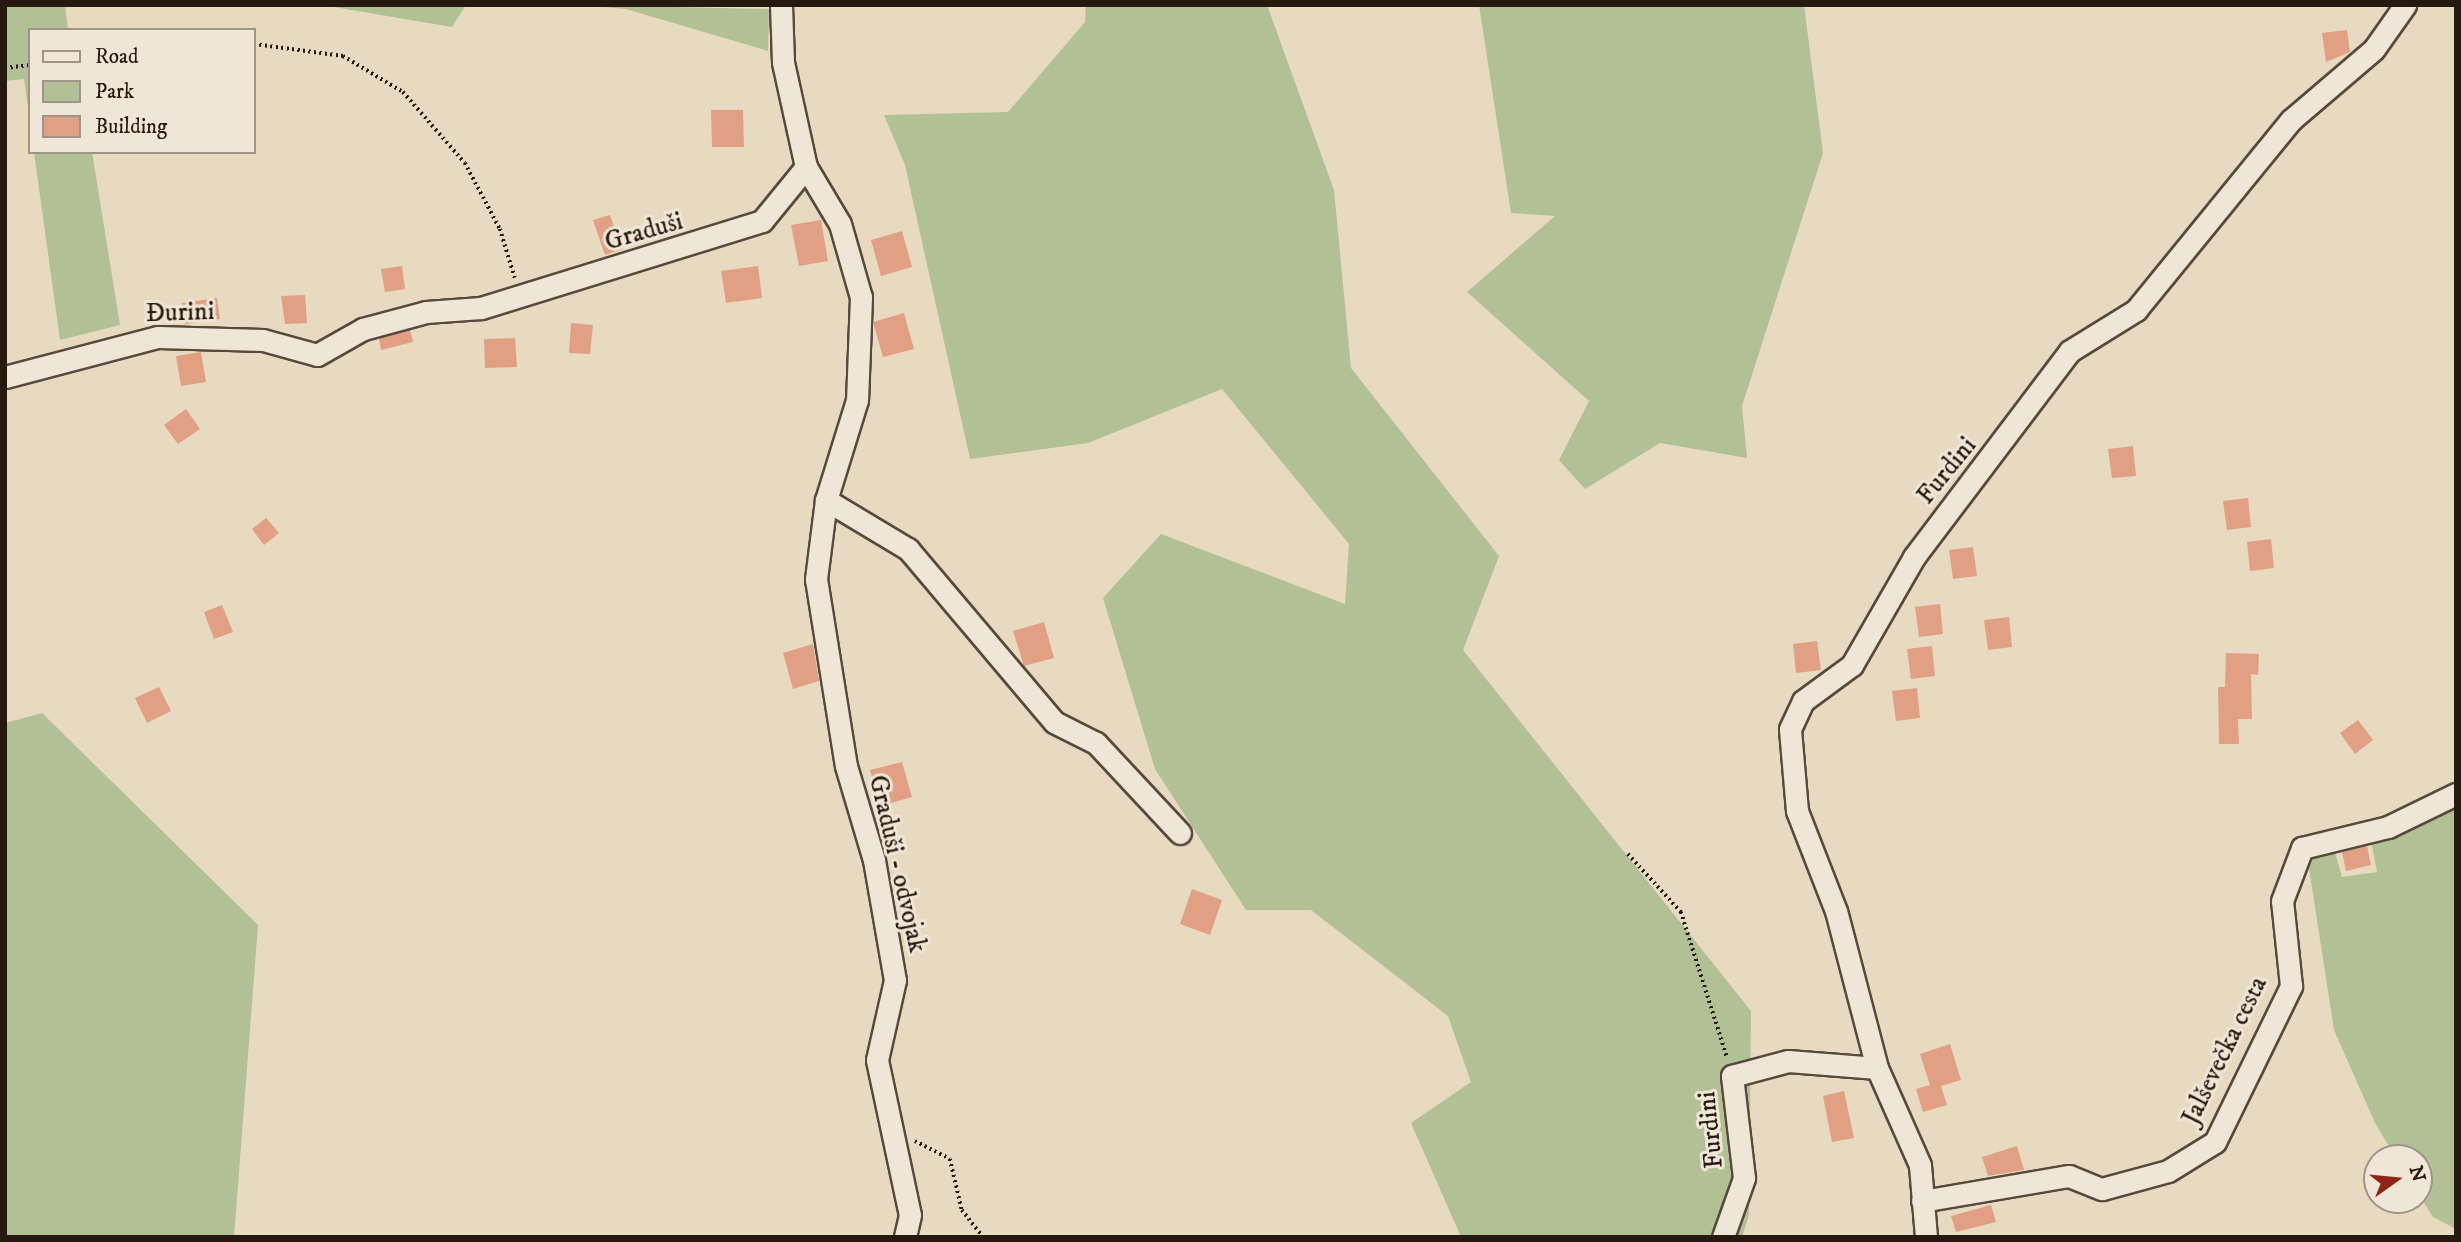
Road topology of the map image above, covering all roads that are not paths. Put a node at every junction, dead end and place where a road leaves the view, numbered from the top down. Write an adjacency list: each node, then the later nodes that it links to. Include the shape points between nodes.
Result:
1 (781, 5): 3 (street, via 783,62)
2 (2405, 5): 9 (street, Furdini, via 2374,49 2291,120 2136,310 2070,351 1914,557 1852,665 1803,701 1790,729 1797,811 1836,911)
3 (806, 167): 4 (street, Graduši, via 762,221 520,297 363,329); 6 (street, Graduši - odvojak, via 840,224 861,297 857,400)
4 (317, 355): 5 (street, Đurini, via 262,340 158,337)
5 (5, 377)
6 (826, 500): 8 (street, via 908,549 1054,722 1097,743); 11 (street, Graduši - odvojak, via 816,579 846,766 873,860 895,980 877,1060 910,1215)
7 (2456, 794): 10 (street, Jalševečka cesta, via 2388,827 2302,848 2282,901 2291,986 2215,1142 2168,1171 2102,1189 2069,1176)
8 (1180, 833)
9 (1877, 1068): 10 (street, Furdini, via 1912,1142); 12 (street, Furdini, via 1788,1061 1732,1076 1744,1178)
10 (1922, 1201): 13 (street, Furdini)
11 (905, 1237)
12 (1723, 1237)
13 (1926, 1237)

